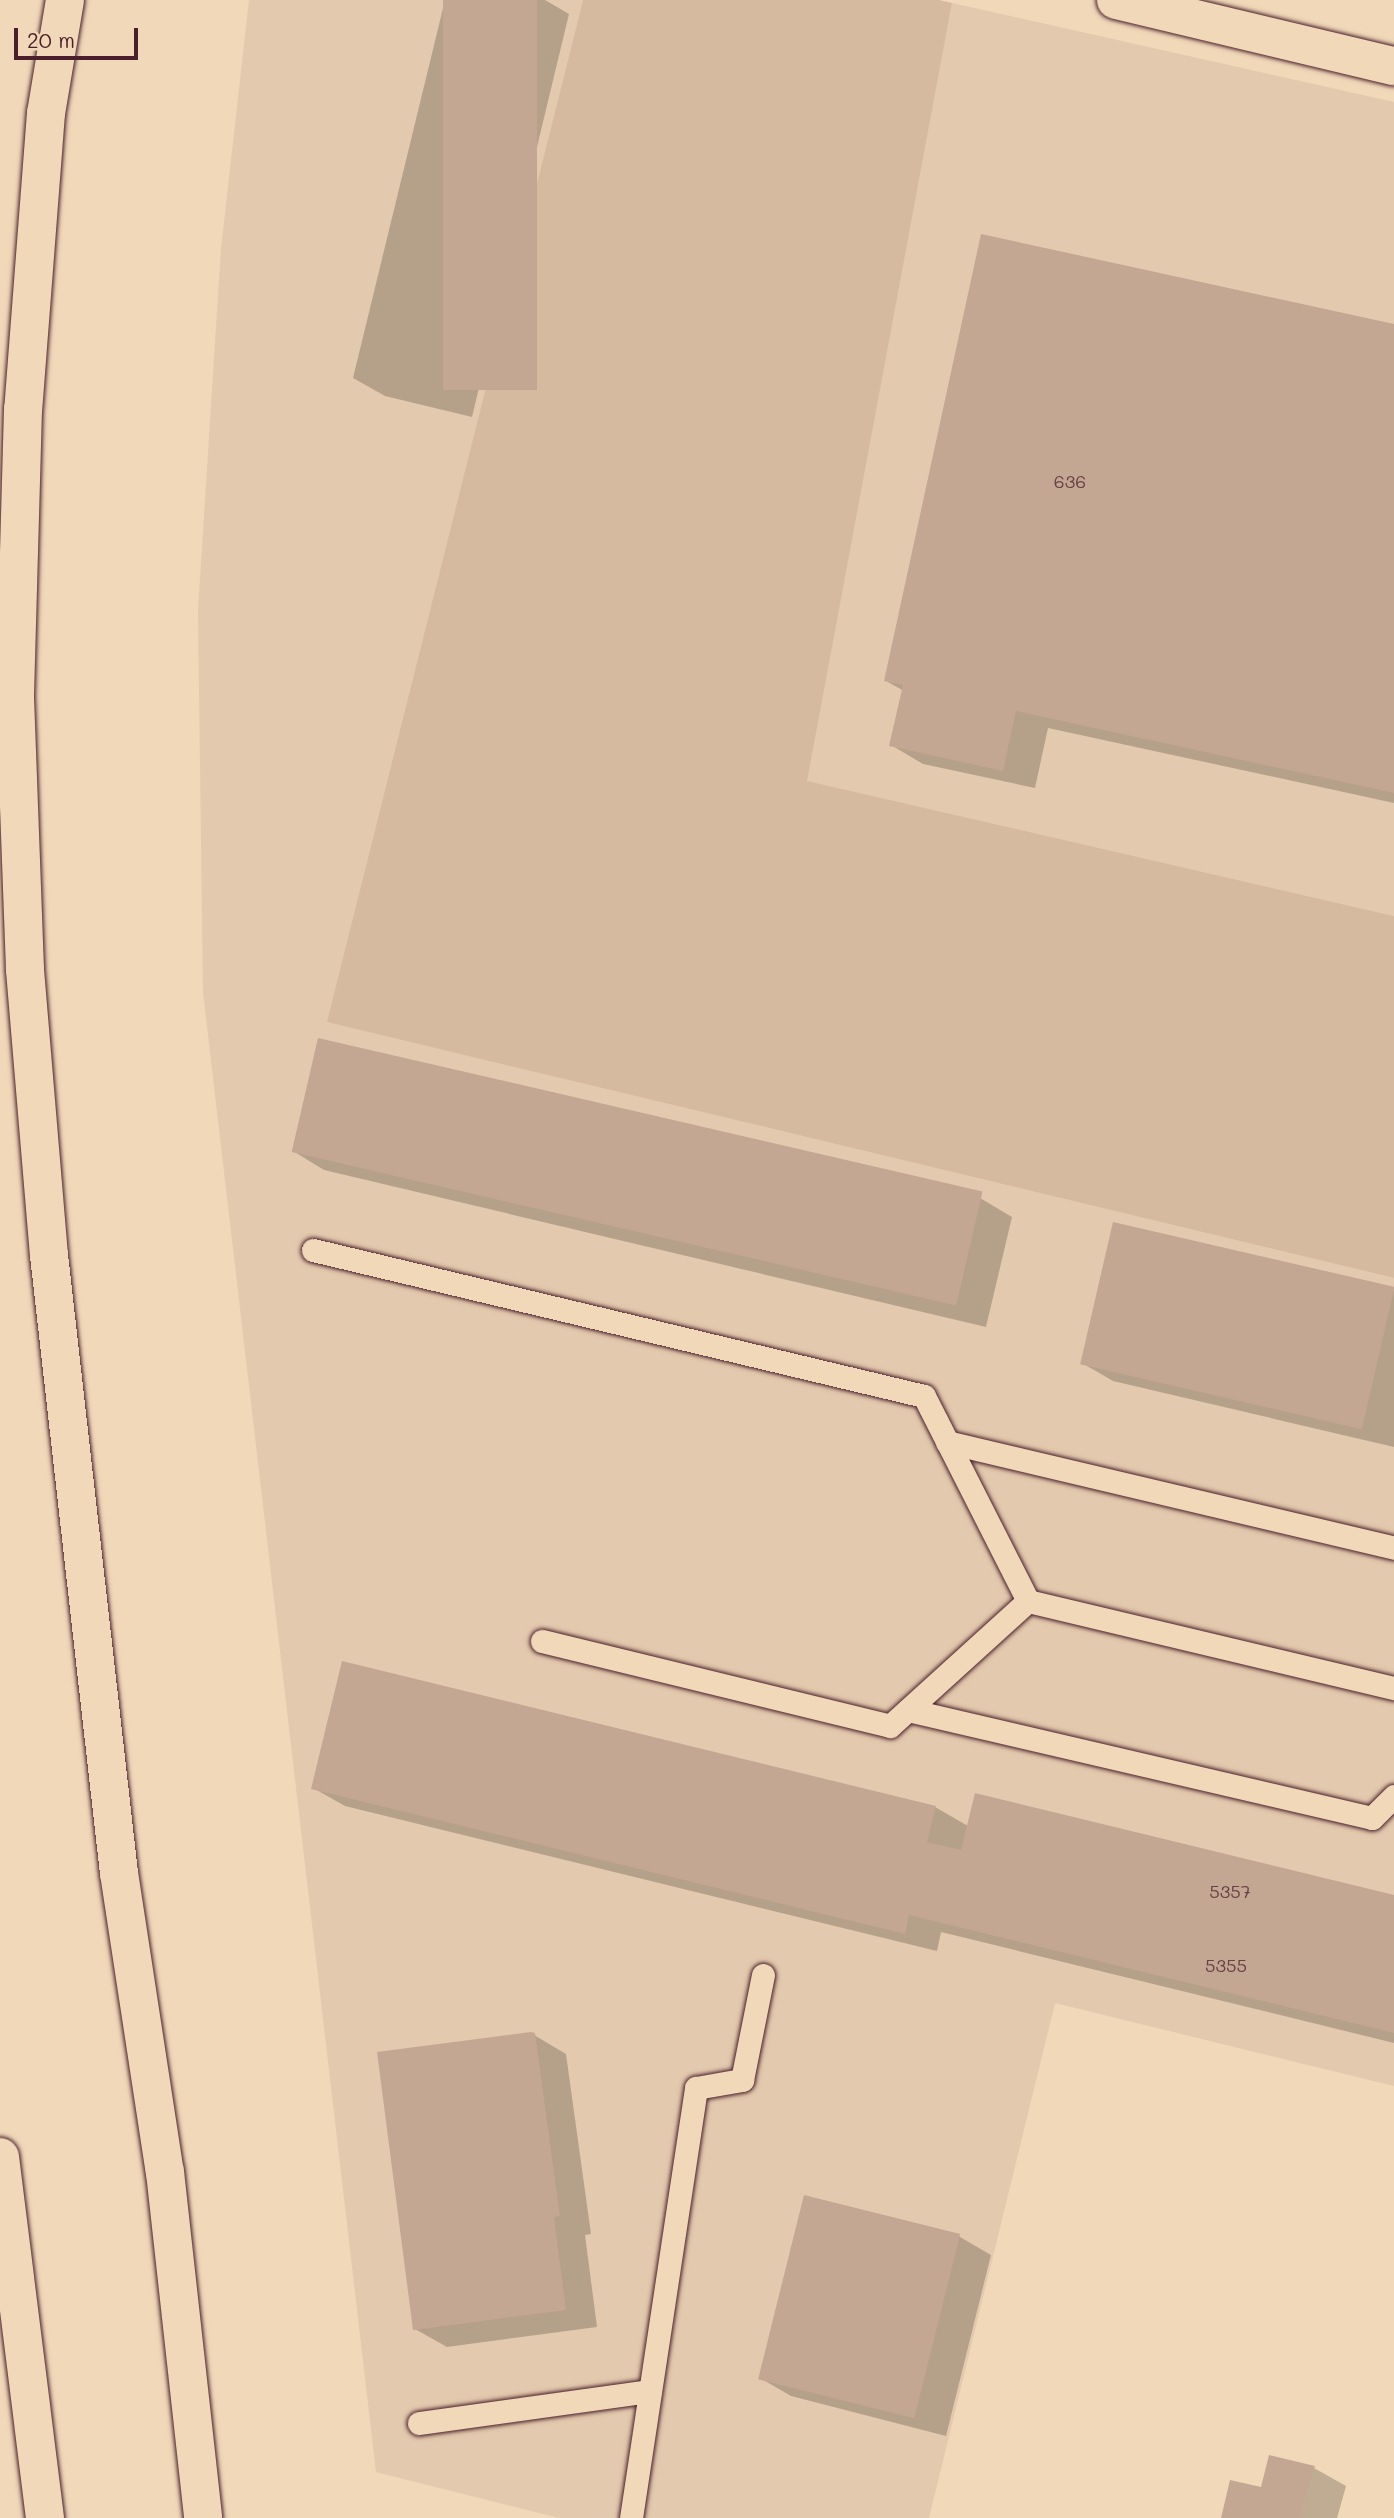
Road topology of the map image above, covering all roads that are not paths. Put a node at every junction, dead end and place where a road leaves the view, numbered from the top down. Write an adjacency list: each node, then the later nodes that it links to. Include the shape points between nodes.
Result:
1 (65, 0): 17 (main road, via 46,113 23,409 15,697 25,970 49,1255 119,1873 165,2172)
2 (1116, 0): 3 (main road)
3 (1394, 66)
4 (313, 1250): 5 (lane, via 924,1396)
5 (947, 1441): 6 (lane); 7 (lane)
6 (1394, 1548)
7 (1028, 1601): 9 (lane); 10 (lane)
8 (542, 1642): 10 (lane, via 890,1726)
9 (1394, 1688)
10 (908, 1710): 11 (lane, via 1372,1818)
11 (1394, 1796)
12 (763, 1975): 14 (lane, via 742,2080 696,2088)
13 (0, 2157): 16 (main road)
14 (650, 2391): 15 (lane); 18 (lane)
15 (419, 2423)
16 (45, 2518)
17 (203, 2518)
18 (631, 2518)

